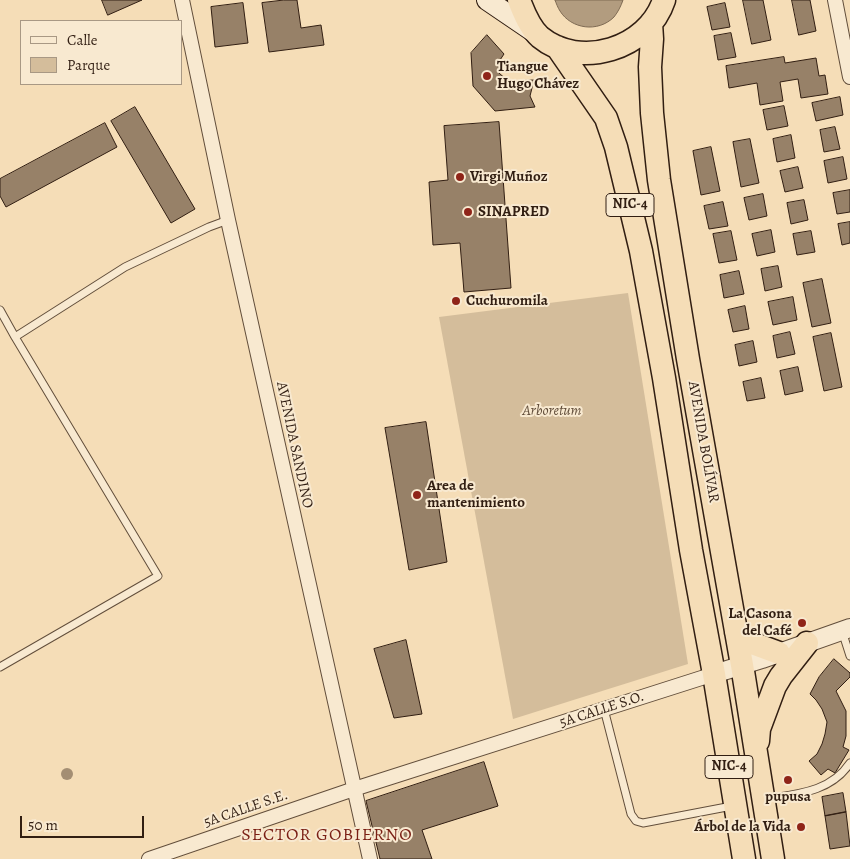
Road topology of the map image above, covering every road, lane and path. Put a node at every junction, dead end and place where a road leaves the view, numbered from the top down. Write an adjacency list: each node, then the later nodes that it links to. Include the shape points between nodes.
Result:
1 (182, 0): 8 (street, AVENIDA SANDINO)
2 (487, 0): 6 (main road)
3 (519, 0): 6 (highway, NIC-4, via 527,19)
4 (834, 0): 7 (street)
5 (661, 9): 6 (highway, NIC-4, via 641,34 605,51 571,51); 12 (highway, AVENIDA BOLÍVAR / NIC-4, via 652,39 650,68 659,180)
6 (548, 41): 18 (highway, AVENIDA BOLÍVAR / NIC-4, via 606,118 616,147 641,252)
7 (850, 77)
8 (228, 220): 10 (lane, via 125,267); 22 (street, AVENIDA SANDINO)
9 (0, 310): 10 (lane)
10 (15, 336): 17 (lane, via 158,576)
11 (846, 630): 13 (street, 5A CALLE S.O.); 15 (lane)
12 (736, 632): 14 (highway, via 752,643); 16 (highway, AVENIDA BOLÍVAR / NIC-4)
13 (807, 643): 14 (street, 5A CALLE S.O.); 20 (highway, via 775,686 759,729)
14 (778, 653): 16 (street, 5A CALLE S.O.)
15 (850, 656)
16 (742, 665): 18 (street, 5A CALLE S.O.); 20 (highway, AVENIDA BOLÍVAR / NIC-4)
17 (0, 667)
18 (714, 674): 19 (street, 5A CALLE S.O.); 24 (highway, AVENIDA BOLÍVAR / NIC-4)
19 (604, 709): 22 (street, 5A CALLE S.O.); 24 (lane, via 631,814 636,821 643,823)
20 (756, 755): 23 (highway, AVENIDA BOLÍVAR / NIC-4)
21 (850, 763): 23 (lane, via 826,785 804,793)
22 (354, 789): 25 (street, 5A CALLE S.E.); 26 (street, AVENIDA SANDINO)
23 (763, 799): 28 (highway, AVENIDA BOLÍVAR / NIC-4)
24 (735, 805): 27 (highway, AVENIDA BOLÍVAR / NIC-4)
25 (149, 859)
26 (370, 859)
27 (744, 859)
28 (773, 859)

